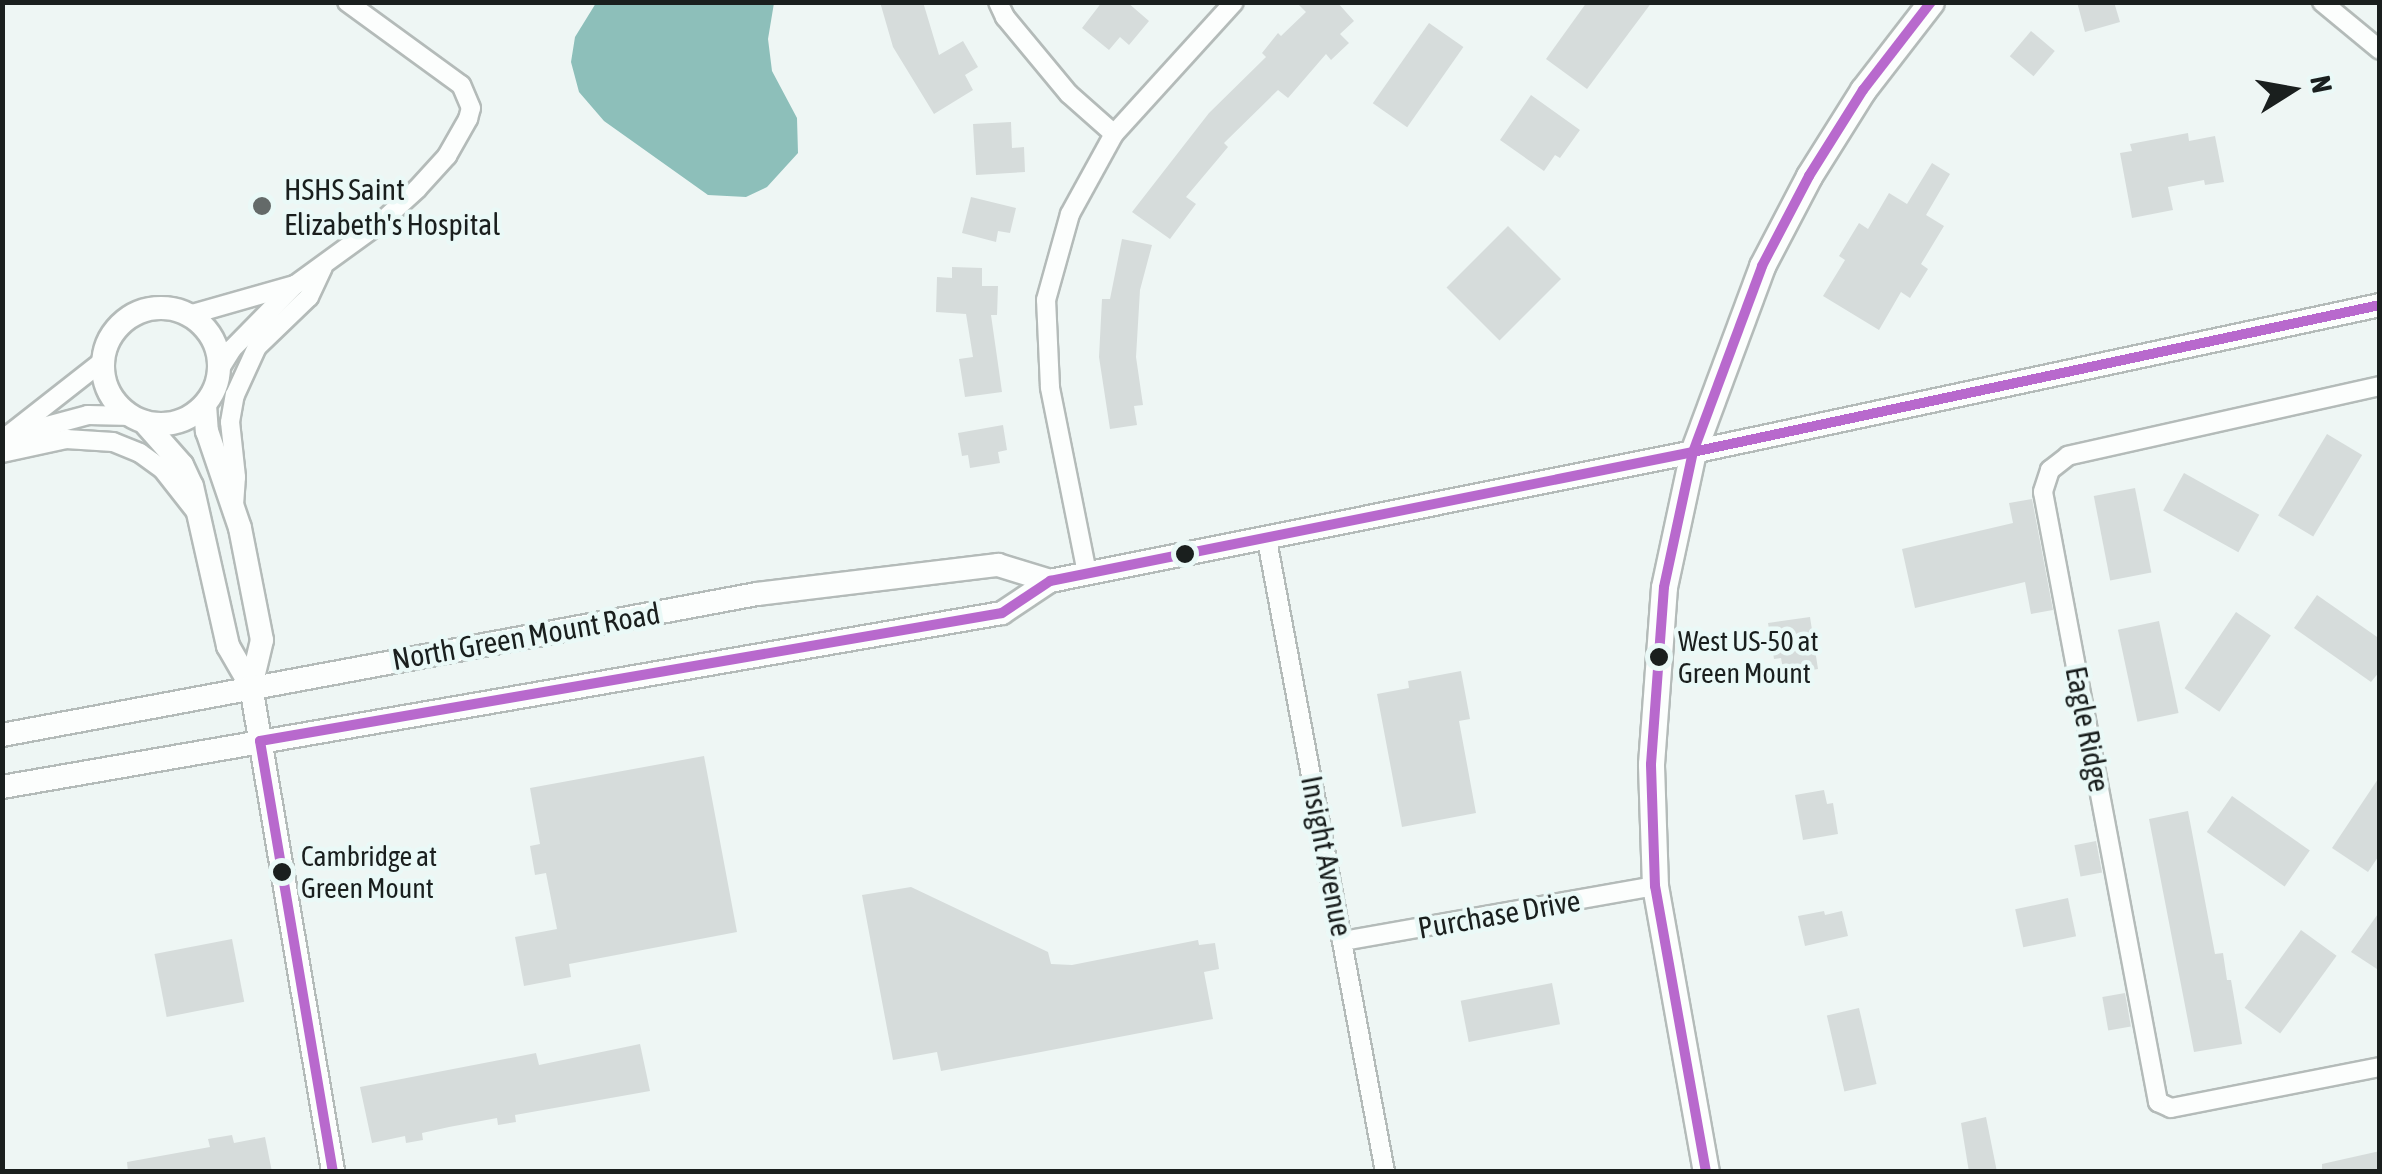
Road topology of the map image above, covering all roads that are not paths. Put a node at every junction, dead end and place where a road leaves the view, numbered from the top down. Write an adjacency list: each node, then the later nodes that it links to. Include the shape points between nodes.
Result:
1 (347, 2): 8 (street, via 461,85 470,108 463,134 417,189)
2 (998, 2): 7 (street, via 1068,94)
3 (1234, 2): 7 (street)
4 (1931, 2): 18 (main road, via 1863,90 1809,176 1762,266)
5 (2322, 2): 6 (street)
6 (2380, 50)
7 (1114, 134): 22 (street, via 1070,214 1046,300 1050,386)
8 (324, 265): 9 (street); 19 (street, via 309,296 258,347 235,395)
9 (295, 285): 11 (street); 13 (street)
10 (2380, 305): 18 (street, North Green Mount Road)
11 (190, 315): 12 (street, via 165,308 140,312 112,336); 13 (street, via 215,344)
12 (104, 360): 16 (street, via 113,398); 17 (street)
13 (219, 370): 15 (street)
14 (2380, 386): 30 (street, Eagle Ridge, via 2068,456 2050,470 2043,492 2158,1102 2171,1108)
15 (205, 405): 16 (street, via 171,424); 19 (street, via 207,431)
16 (138, 419): 17 (street, via 88,416); 20 (street, via 182,464)
17 (4, 443): 20 (street, via 113,442 163,470)
18 (1693, 452): 21 (street, North Green Mount Road); 28 (main road, via 1664,586 1655,666)
19 (234, 505): 24 (street, via 262,640)
20 (203, 519): 24 (street, via 228,646)
21 (1267, 540): 22 (street, North Green Mount Road); 29 (street, Insight Avenue)
22 (1087, 573): 23 (street, North Green Mount Road)
23 (1050, 581): 24 (street, North Green Mount Road, via 998,565 815,586); 26 (street, North Green Mount Road, via 1002,613)
24 (251, 686): 25 (street, North Green Mount Road); 26 (street)
25 (2, 735)
26 (260, 741): 27 (street, North Green Mount Road); 31 (street)
27 (2, 787)
28 (1655, 886): 29 (street, Purchase Drive); 33 (main road)
29 (1343, 941): 32 (street, Insight Avenue)
30 (2380, 1067)
31 (333, 1172)
32 (1385, 1172)
33 (1706, 1172)

